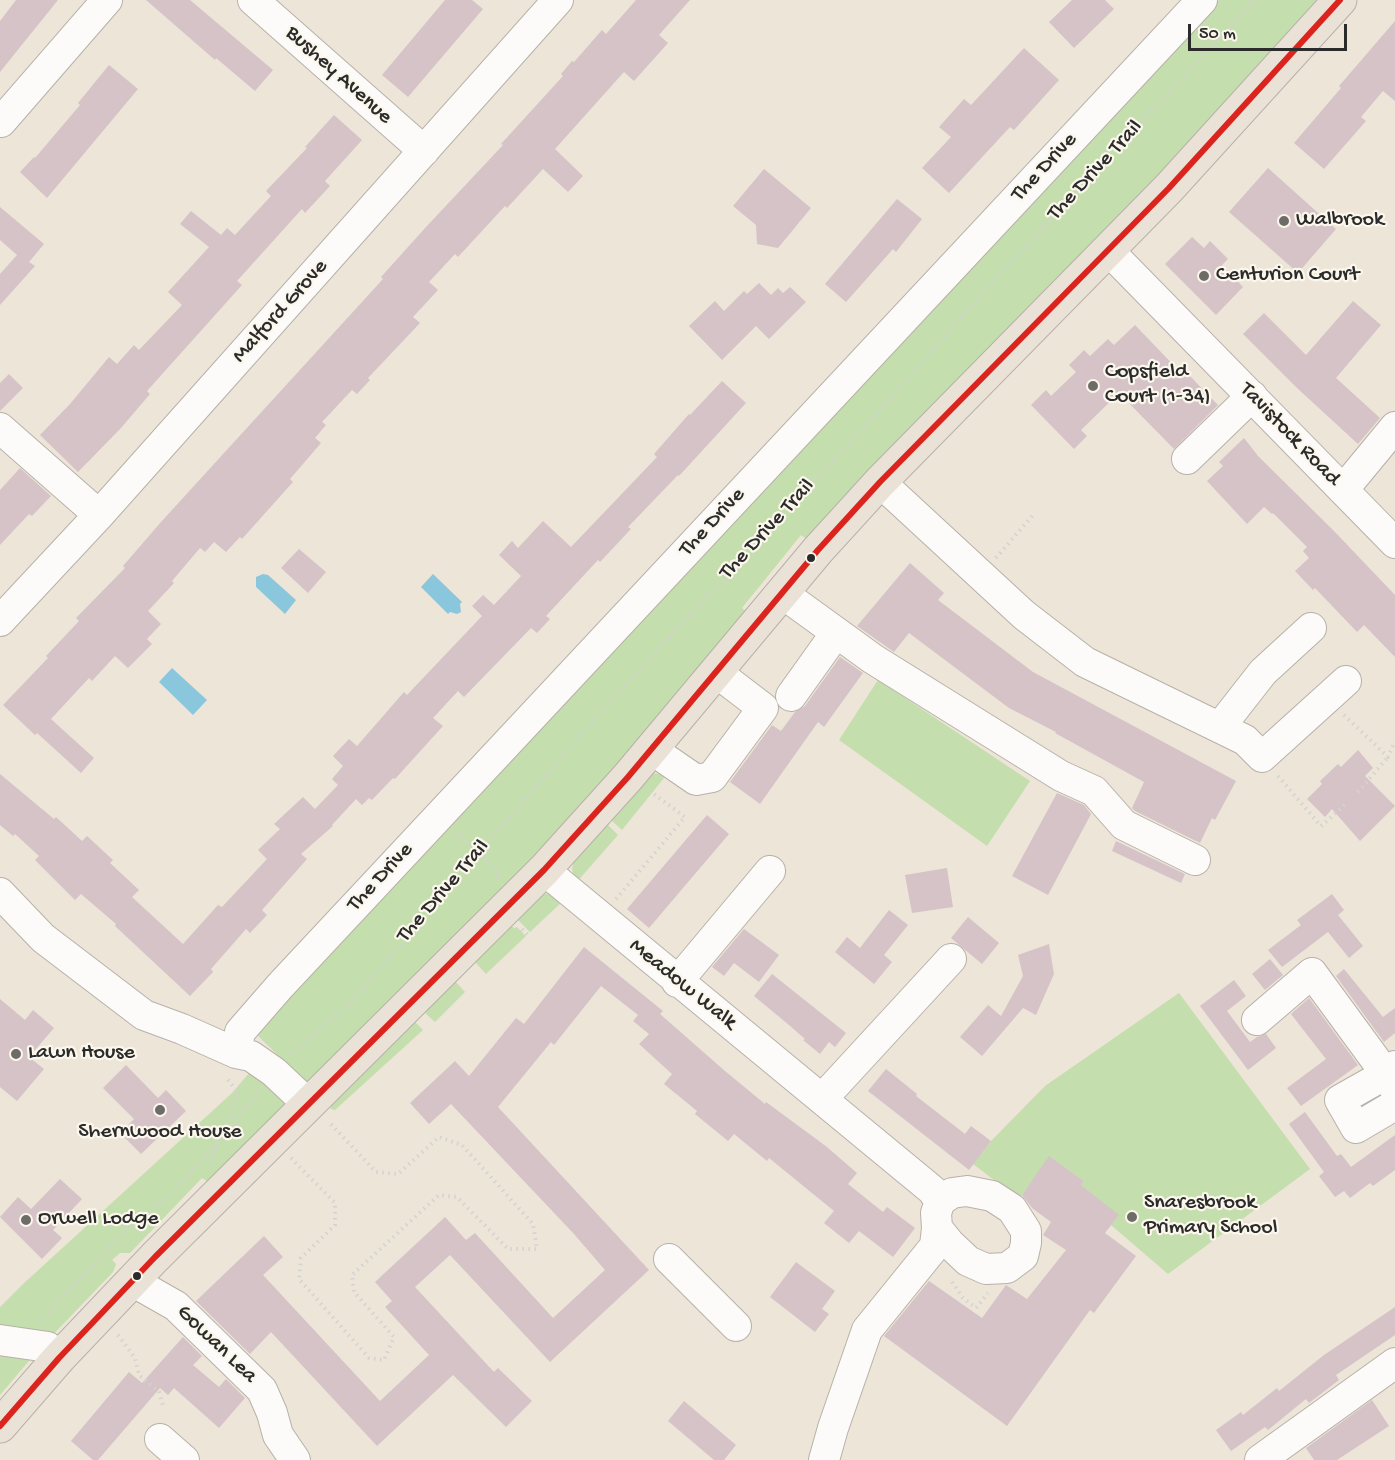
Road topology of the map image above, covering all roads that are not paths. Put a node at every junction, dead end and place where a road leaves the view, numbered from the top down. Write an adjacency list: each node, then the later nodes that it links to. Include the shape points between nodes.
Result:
1 (107, 0): 6 (street)
2 (253, 0): 7 (street, Bushey Avenue)
3 (558, 0): 7 (street, Malford Grove)
4 (1202, 0): 33 (street, The Drive, via 240,1032)
5 (1340, 0): 8 (main road)
6 (1, 122)
7 (424, 152): 15 (street, Malford Grove)
8 (1108, 250): 9 (street, Tavistock Road); 13 (main road)
9 (1252, 396): 12 (street); 14 (street, Tavistock Road)
10 (1395, 427): 14 (street)
11 (0, 428): 15 (street)
12 (1187, 459)
13 (880, 482): 17 (main road); 24 (street, via 1024,615 1085,662)
14 (1343, 490): 16 (street, Tavistock Road)
15 (99, 515): 18 (street, Malford Grove)
16 (1395, 543)
17 (782, 593): 20 (street); 21 (main road)
18 (0, 621)
19 (1311, 628): 24 (street, via 1263,672)
20 (836, 633): 23 (street); 26 (street, via 1052,770 1094,791 1124,825)
21 (716, 672): 25 (main road); 25 (street, via 763,708 712,777 696,780)
22 (1336, 690): 24 (street, via 1262,757 1245,740)
23 (791, 696)
24 (1220, 728)
25 (651, 749): 27 (main road)
26 (1195, 860)
27 (544, 870): 31 (street, Meadow Walk); 37 (main road)
28 (770, 871): 31 (street)
29 (0, 893): 33 (street, via 43,938 144,1015 182,1029)
30 (951, 959): 35 (street)
31 (677, 982): 35 (street, Meadow Walk)
32 (1257, 1020): 34 (street, via 1311,974)
33 (230, 1064): 37 (street, via 251,1056)
34 (1392, 1076): 36 (street, via 1340,1100 1356,1128)
35 (822, 1099): 48 (street, Meadow Walk, via 936,1216 867,1330)
36 (1395, 1105)
37 (318, 1112): 39 (main road)
38 (669, 1259): 40 (street)
39 (132, 1281): 42 (main road); 47 (street, Gowan Lea, via 176,1306 262,1390 278,1435)
40 (736, 1326)
41 (6, 1341): 42 (street, via 48,1347)
42 (59, 1358): 44 (main road)
43 (1395, 1363): 49 (street)
44 (2, 1419)
45 (160, 1439): 46 (street)
46 (184, 1460)
47 (295, 1460)
48 (824, 1460)
49 (1260, 1460)

